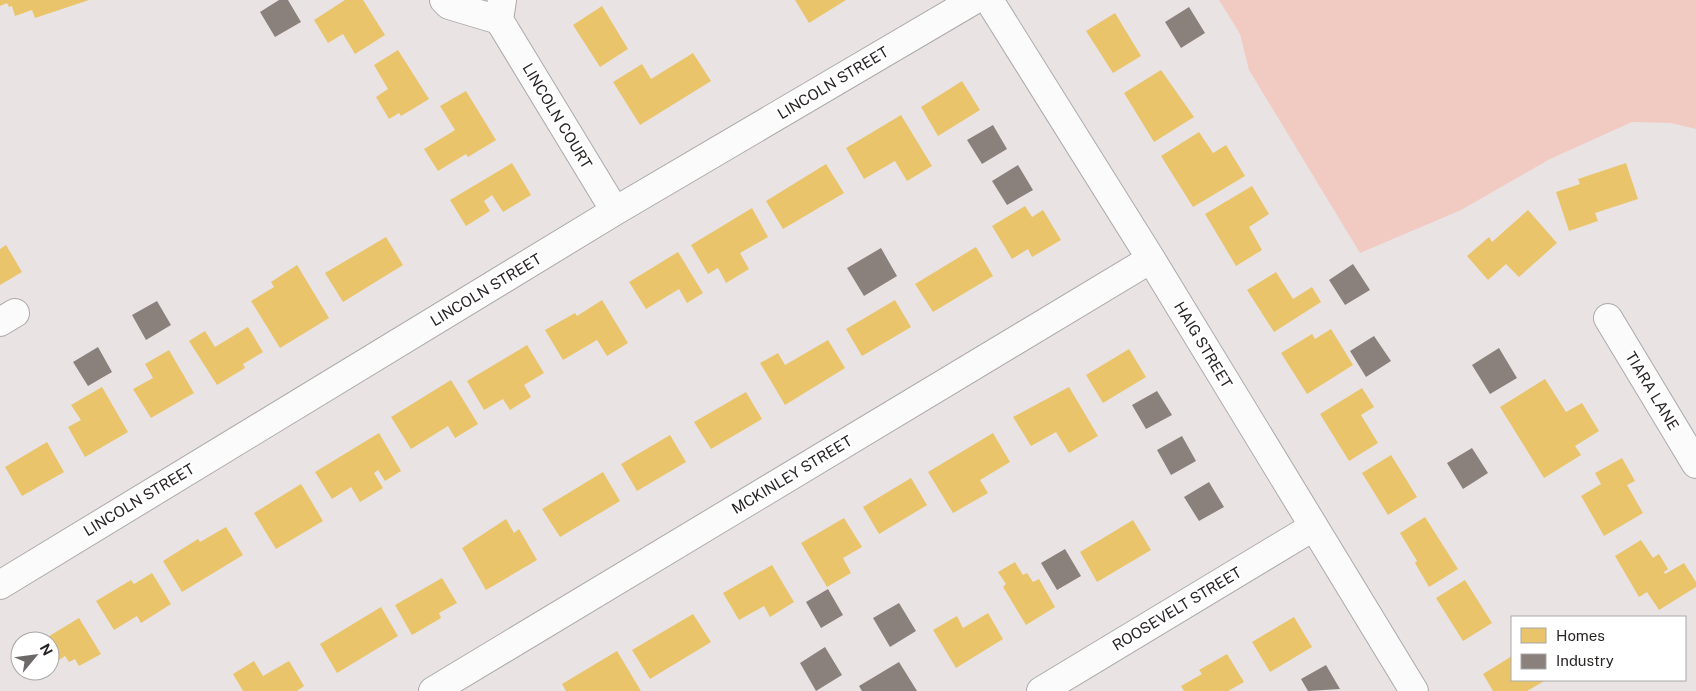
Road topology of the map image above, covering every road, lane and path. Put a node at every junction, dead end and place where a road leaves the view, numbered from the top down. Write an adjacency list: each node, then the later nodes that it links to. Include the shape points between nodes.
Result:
1 (444, 0): 4 (street, LINCOLN COURT, via 448,5)
2 (974, 0): 5 (street, LINCOLN STREET)
3 (988, 0): 6 (street, HAIG STREET)
4 (500, 10): 5 (street, LINCOLN COURT)
5 (615, 212): 10 (street, LINCOLN STREET)
6 (1151, 259): 9 (street, HAIG STREET); 11 (street, MCKINLEY STREET)
7 (1608, 318): 8 (street, TIARA LANE)
8 (1696, 464)
9 (1313, 527): 12 (street, ROOSEVELT STREET); 13 (street, HAIG STREET)
10 (0, 585)
11 (433, 691)
12 (1041, 691)
13 (1414, 691)

